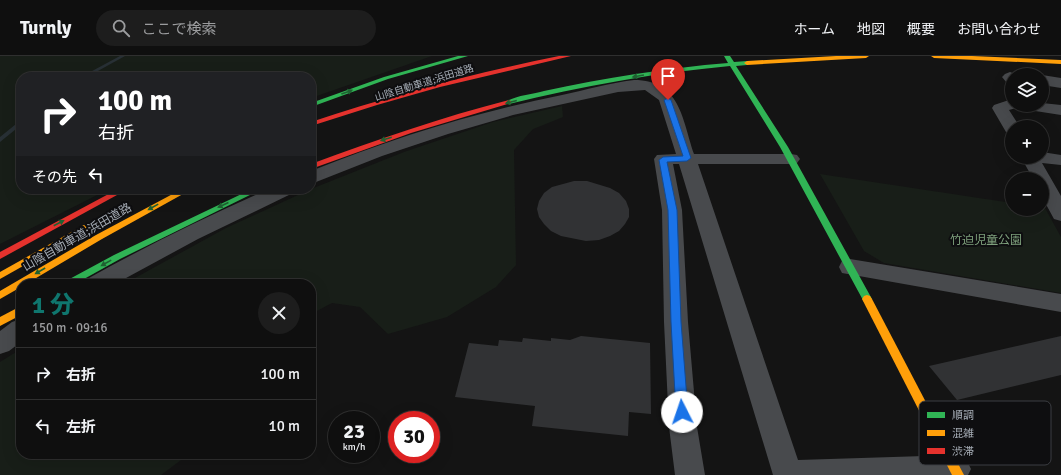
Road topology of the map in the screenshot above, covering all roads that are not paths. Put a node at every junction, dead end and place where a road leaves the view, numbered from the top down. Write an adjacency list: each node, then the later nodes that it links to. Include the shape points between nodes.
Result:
1 (465, 56): 10 (main road, one-way to 1, via 386,78)
2 (568, 56): 5 (main road, 山陰自動車道;浜田道路)
3 (866, 56): 6 (main road)
4 (934, 56): 7 (main road)
5 (546, 60): 15 (main road, 山陰自動車道;浜田道路, via 421,88); 16 (main road, 山陰自動車道;浜田道路, via 426,92)
6 (730, 60): 19 (main road); 22 (main road, one-way to 22, via 545,94 491,107 379,141)
7 (1061, 62)
8 (1049, 81): 9 (street)
9 (1061, 83)
10 (316, 103)
11 (1005, 106): 14 (street, via 1000,108)
12 (1049, 108): 13 (street)
13 (1061, 110)
14 (1007, 120)
15 (316, 122)
16 (316, 131)
17 (687, 158): 19 (street); 23 (street, via 668,100 658,91 641,85 553,101 491,116 413,140); 44 (street, via 788,475); 45 (street, via 663,160 672,210 682,412)
18 (1049, 158): 20 (street)
19 (791, 159): 31 (main road)
20 (1061, 160)
21 (1034, 164): 28 (street)
22 (316, 165)
23 (316, 176)
24 (115, 194): 30 (main road, one-way to 24)
25 (179, 194): 33 (main road, 山陰自動車道;浜田道路, one-way to 33)
26 (248, 194): 34 (main road, one-way to 34, via 124,253)
27 (275, 194): 35 (street, via 227,215)
28 (1061, 214)
29 (91, 224): 32 (main road, 山陰自動車道;浜田道路)
30 (0, 256)
31 (850, 267): 38 (street); 43 (main road)
32 (0, 276)
33 (27, 279)
34 (76, 279)
35 (106, 279)
36 (16, 286): 37 (main road, 山陰自動車道;浜田道路, one-way to 37)
37 (0, 295)
38 (1061, 303)
39 (16, 313): 40 (main road)
40 (0, 322)
41 (16, 333): 42 (street)
42 (0, 344)
43 (920, 401)
44 (957, 472)
45 (690, 475)

